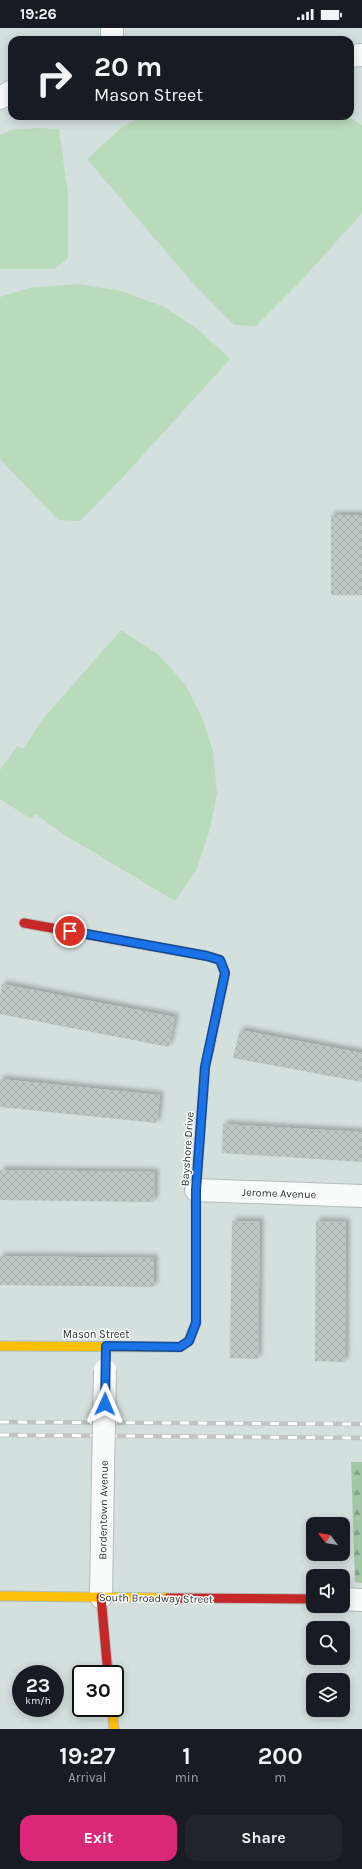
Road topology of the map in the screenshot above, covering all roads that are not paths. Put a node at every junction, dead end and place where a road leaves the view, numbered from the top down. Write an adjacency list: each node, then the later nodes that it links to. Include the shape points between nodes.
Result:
1 (24, 923): 2 (street, Bayshore Drive, via 220,960 225,973 205,1067)
2 (196, 1190): 3 (street, Jerome Avenue); 4 (street, Bayshore Drive, via 196,1323)
3 (362, 1196)
4 (189, 1341): 6 (street, Mason Street, via 180,1347)
5 (0, 1346): 6 (street, Mason Street)
6 (106, 1346): 8 (street, Bordentown Avenue, bridge)
7 (0, 1596): 8 (street, South Broadway Street)
8 (101, 1597): 9 (street, South Broadway Street); 12 (street, Bordentown Avenue)
9 (306, 1599)
10 (350, 1599): 11 (street)
11 (362, 1600)
12 (107, 1665)
13 (113, 1717): 14 (street)
14 (114, 1729)

